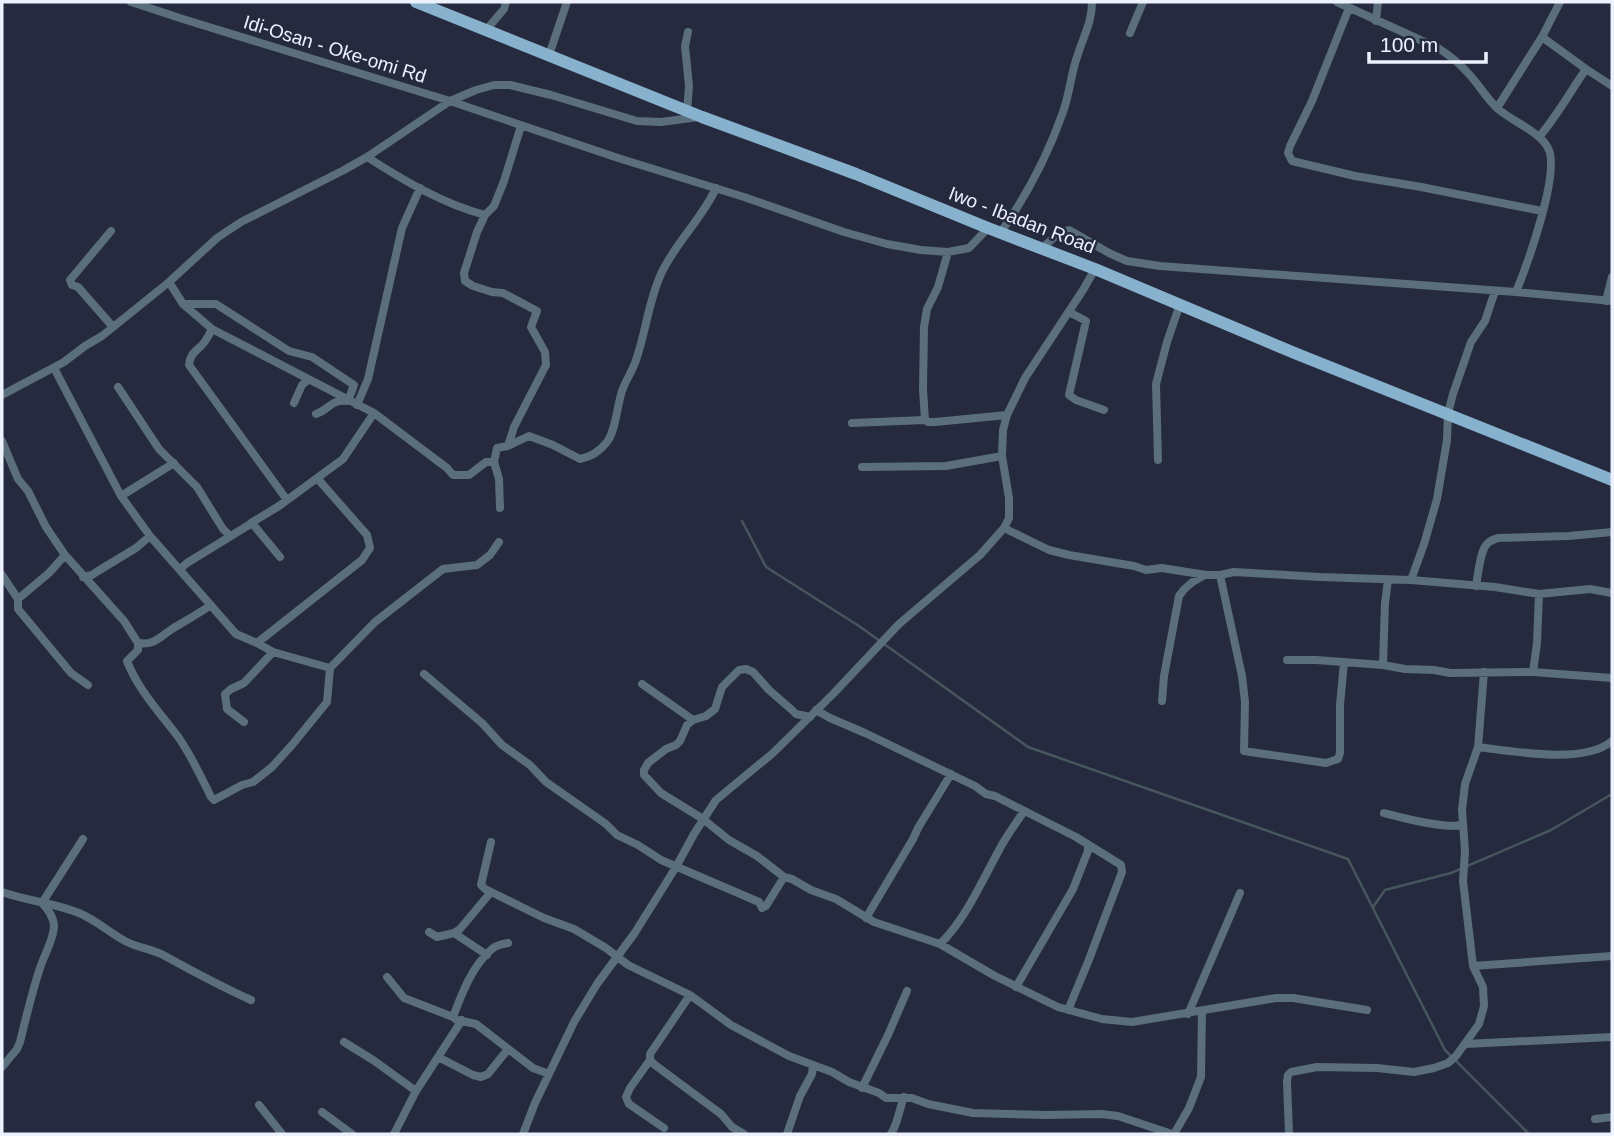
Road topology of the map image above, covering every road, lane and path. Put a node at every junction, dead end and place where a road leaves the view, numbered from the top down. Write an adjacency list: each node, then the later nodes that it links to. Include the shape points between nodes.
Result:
1 (131, 2): 19 (street, Idi-Osan - Oke-omi Rd)
2 (416, 2): 12 (main road, Iwo - Ibadan Road)
3 (506, 2): 12 (street)
4 (567, 2): 16 (street)
5 (1092, 2): 30 (street, via 1065,109 1049,149 1022,202)
6 (1143, 2): 14 (street)
7 (1337, 2): 10 (street)
8 (1378, 2): 11 (street)
9 (1560, 2): 15 (street)
10 (1349, 8): 11 (street); 28 (street, via 1290,146 1290,158 1355,176)
11 (1376, 20): 20 (street, via 1449,55)
12 (487, 30): 16 (main road, Iwo - Ibadan Road)
13 (688, 32): 21 (street, via 684,46)
14 (1130, 33)
15 (1542, 37): 17 (street); 20 (street)
16 (549, 55): 21 (main road, Iwo - Ibadan Road)
17 (1586, 69): 18 (street); 24 (street)
18 (1612, 86)
19 (450, 101): 22 (street, via 494,85 510,85 638,121); 23 (street, Idi-Osan - Oke-omi Rd); 25 (street)
20 (1497, 108): 24 (street)
21 (687, 111): 22 (main road, Iwo - Ibadan Road)
22 (702, 117): 30 (main road, Iwo - Ibadan Road)
23 (521, 126): 27 (street, Idi-Osan - Oke-omi Rd); 29 (street, via 494,206)
24 (1539, 137): 28 (street, via 1552,159)
25 (366, 157): 26 (street); 36 (street, via 241,222)
26 (420, 188): 29 (street); 51 (street, via 402,228 368,379)
27 (716, 188): 33 (street, Idi-Osan - Oke-omi Rd, via 887,244); 60 (street, via 662,272 605,445 580,459 529,436)
28 (1542, 211): 38 (street)
29 (485, 215): 60 (street, via 464,273 466,281 537,311 531,327 545,352 546,365)
30 (994, 230): 32 (main road, Iwo - Ibadan Road); 33 (street, via 969,248)
31 (111, 231): 43 (street, via 70,280)
32 (1041, 249): 34 (main road, Iwo - Ibadan Road); 37 (street, via 1069,230 1128,261 1160,266)
33 (948, 252): 57 (street, via 924,327)
34 (1094, 269): 41 (main road, Iwo - Ibadan Road); 42 (street)
35 (1612, 277): 39 (street)
36 (169, 282): 40 (street); 43 (street)
37 (1495, 291): 38 (street); 55 (street, via 1485,321 1471,342)
38 (1517, 292): 39 (street)
39 (1609, 301)
40 (183, 304): 44 (street); 49 (street, via 216,304 289,351 312,358 354,385)
41 (1180, 304): 55 (main road, Iwo - Ibadan Road); 62 (street, via 1156,384)
42 (1069, 312): 52 (street, via 1086,321 1069,395); 56 (street, via 1025,378)
43 (113, 327): 45 (street)
44 (212, 330): 46 (street); 69 (street, via 190,356 189,365)
45 (54, 368): 48 (street); 68 (street)
46 (308, 380): 49 (street); 50 (street)
47 (118, 387): 64 (street, via 159,449)
48 (2, 395)
49 (348, 401): 51 (street); 54 (street, via 333,402)
50 (295, 403)
51 (357, 405): 53 (street)
52 (1104, 411)
53 (374, 413): 63 (street, via 453,475 469,475 486,462); 66 (street, via 343,459)
54 (316, 414)
55 (1448, 414): 67 (main road, Iwo - Ibadan Road); 85 (street, via 1437,499)
56 (1007, 415): 57 (street); 61 (street)
57 (925, 420): 58 (street)
58 (852, 424)
59 (2, 441): 77 (street, via 18,479)
60 (508, 446): 63 (street, via 497,448)
61 (1002, 456): 65 (street, via 946,466); 72 (street, via 1009,498)
62 (1158, 460)
63 (494, 462): 70 (street)
64 (174, 463): 68 (street); 75 (street, via 197,487)
65 (862, 467)
66 (317, 478): 69 (street); 92 (street, via 367,535 370,548 362,560)
67 (1612, 480)
68 (121, 496): 74 (street)
69 (286, 500): 71 (street)
70 (500, 508)
71 (251, 523): 75 (street); 78 (street)
72 (1004, 528): 81 (street, via 1069,555 1146,570); 105 (street)
73 (1612, 532): 86 (street, via 1491,540 1482,553)
74 (150, 536): 79 (street); 83 (street, via 98,572)
75 (230, 536): 79 (street)
76 (499, 542): 97 (street, via 477,565 443,569 375,622)
77 (65, 555): 83 (street); 89 (street)
78 (280, 557)
79 (180, 569): 90 (street)
80 (2, 575): 89 (street)
81 (1206, 575): 82 (street); 104 (street, via 1179,596)
82 (1220, 575): 84 (street); 95 (street, via 1242,677 1244,751 1326,763 1338,758)
83 (83, 576): 91 (street)
84 (1388, 580): 85 (street); 96 (street)
85 (1412, 580): 86 (street)
86 (1476, 586): 88 (street)
87 (1612, 593): 88 (street, via 1590,589)
88 (1539, 594): 99 (street)
89 (18, 599): 103 (street, via 22,615 71,673)
90 (211, 605): 91 (street, via 158,640); 92 (street, via 236,634)
91 (138, 643): 97 (street, via 138,650 127,661 131,671 181,741 214,800 253,782 292,745 327,702)
92 (257, 643): 93 (street)
93 (273, 652): 97 (street); 107 (street, via 244,683 225,694 227,709)
94 (1287, 660): 95 (street)
95 (1344, 662): 96 (street)
96 (1383, 665): 98 (street)
97 (330, 668)
98 (1485, 672): 99 (street); 109 (street)
99 (1533, 673): 101 (street)
100 (424, 674): 118 (street, via 545,782 617,835)
101 (1612, 678)
102 (642, 684): 106 (street)
103 (88, 685)
104 (1162, 701)
105 (813, 713): 106 (street, via 796,714 753,672 743,668 722,687 715,709); 110 (street); 113 (street, via 716,800)
106 (693, 720): 113 (street, via 676,745 648,763 644,775 662,793)
107 (244, 722)
108 (1612, 741): 109 (street, via 1576,754)
109 (1478, 747): 114 (street, via 1465,784)
110 (951, 774): 111 (street); 124 (street)
111 (1024, 811): 117 (street); 128 (street, via 972,900)
112 (1384, 813): 114 (street)
113 (703, 819): 118 (street); 119 (street)
114 (1463, 825): 132 (street, via 1462,881)
115 (83, 839): 123 (street)
116 (491, 842): 121 (street, via 481,885)
117 (1087, 845): 134 (street, via 1073,889); 138 (street, via 1121,865 1122,872)
118 (676, 867): 119 (street, via 759,902 762,908); 131 (street)
119 (784, 877): 124 (street, via 836,899)
120 (2, 892): 123 (street)
121 (491, 892): 126 (street); 131 (street, via 574,929)
122 (1240, 893): 141 (street)
123 (42, 903): 137 (street, via 82,914 138,947); 151 (street, via 54,926 20,1042)
124 (866, 918): 128 (street)
125 (429, 932): 126 (street, via 437,937)
126 (454, 933): 129 (street)
127 (508, 943): 129 (street, via 494,947)
128 (940, 944): 134 (street)
129 (487, 956): 142 (street, via 466,984)
130 (1612, 956): 132 (street)
131 (617, 958): 136 (street); 152 (street, via 585,1003)
132 (1473, 966): 146 (street, via 1483,987 1484,1006 1479,1024)
133 (387, 977): 142 (street, via 404,998)
134 (1016, 987): 138 (street)
135 (906, 991): 153 (street)
136 (690, 995): 149 (street); 150 (street, via 731,1025)
137 (251, 1000)
138 (1068, 1010): 141 (street, via 1132,1022)
139 (1367, 1010): 140 (street, via 1293,998)
140 (1202, 1011): 141 (street); 168 (street, via 1201,1077)
141 (1188, 1014)
142 (453, 1017): 143 (street)
143 (462, 1020): 147 (street, via 476,1024); 148 (street)
144 (1612, 1037): 146 (street)
145 (344, 1042): 154 (street)
146 (1465, 1044): 169 (street, via 1448,1063 1414,1072 1317,1067 1290,1072)
147 (508, 1049): 148 (street, via 481,1077); 152 (street)
148 (438, 1057): 154 (street)
149 (650, 1060): 160 (street, via 626,1097 629,1104); 165 (street)
150 (813, 1065): 153 (street); 166 (street)
151 (2, 1067)
152 (549, 1074): 164 (street)
153 (862, 1088): 155 (street, via 886,1098)
154 (416, 1091): 163 (street)
155 (904, 1097): 167 (street); 168 (street, via 973,1113 1118,1116)
156 (259, 1105): 161 (street)
157 (322, 1112): 162 (street)
158 (1612, 1117): 159 (street)
159 (1595, 1119)
160 (664, 1128)
161 (282, 1134)
162 (352, 1134)
163 (394, 1134)
164 (523, 1134)
165 (744, 1134)
166 (787, 1134)
167 (891, 1134)
168 (1173, 1134)
169 (1289, 1134)

